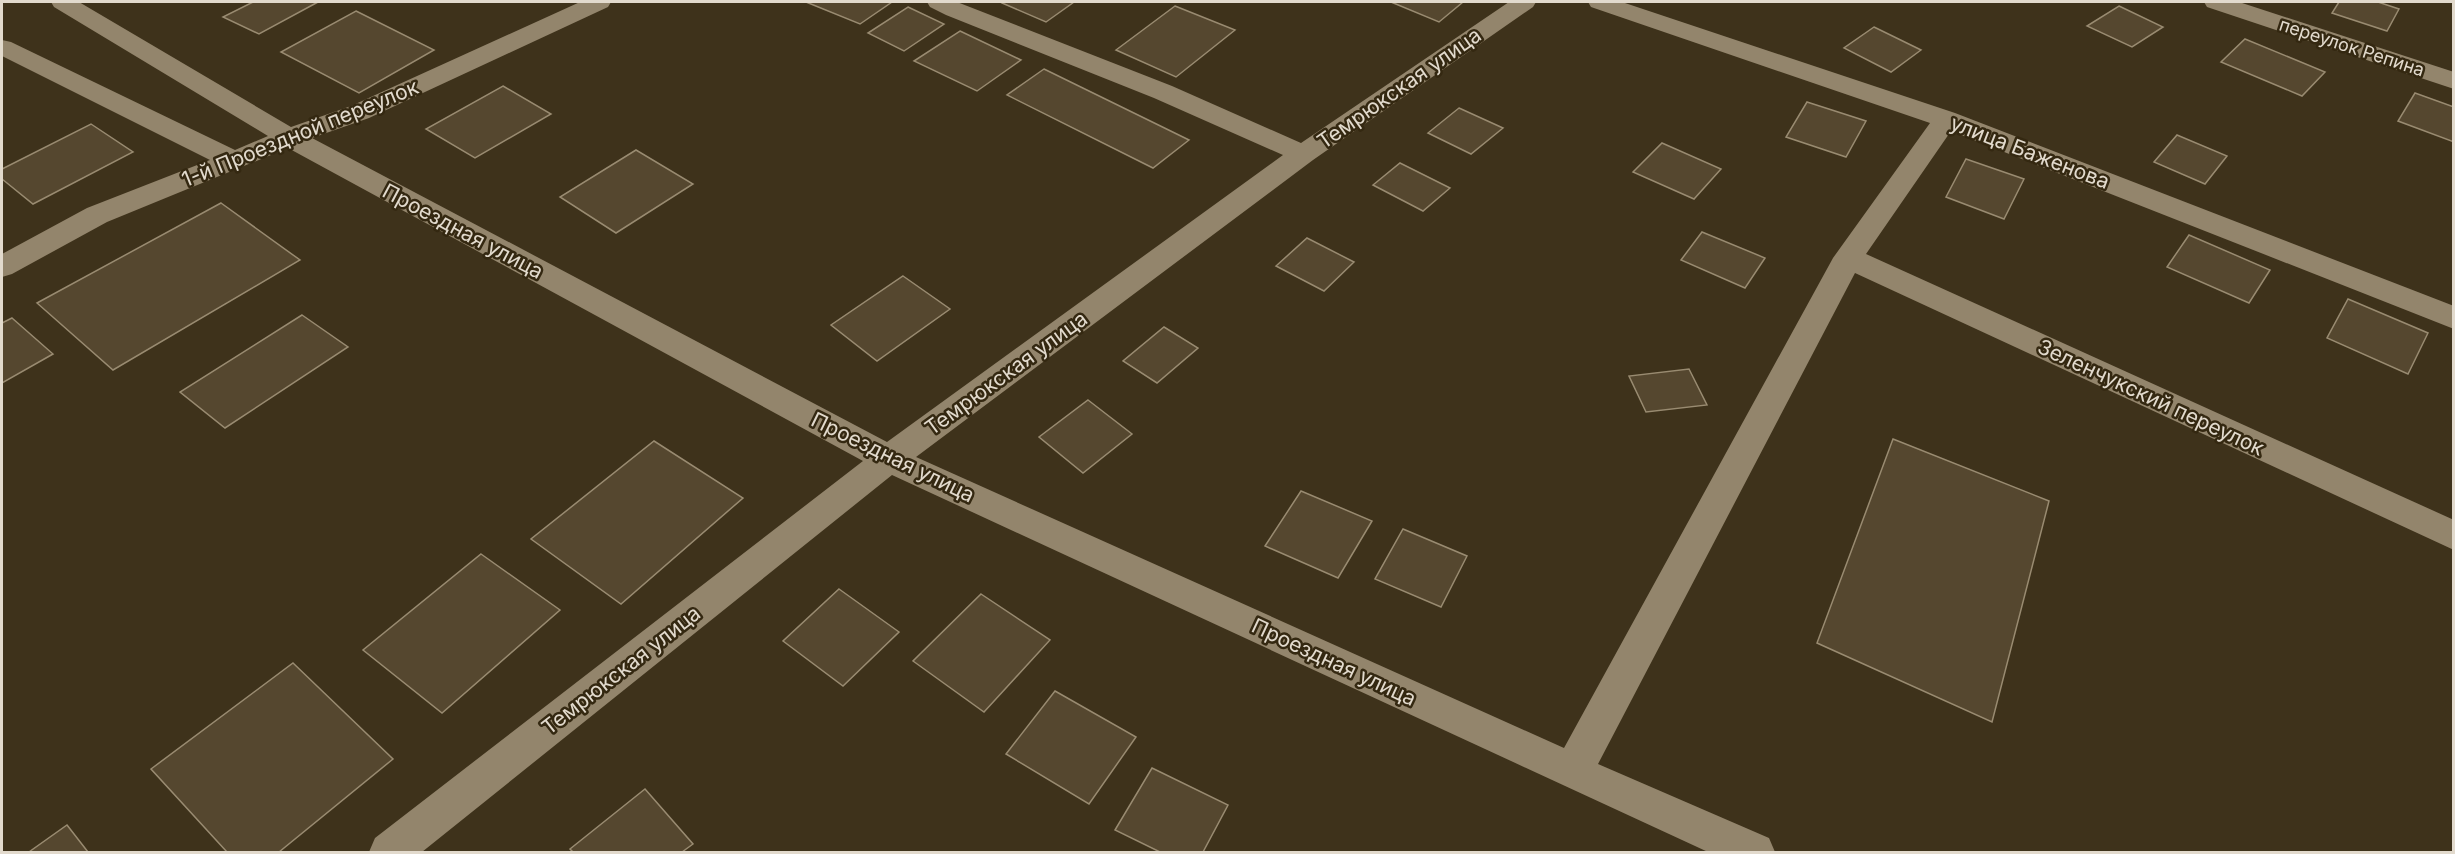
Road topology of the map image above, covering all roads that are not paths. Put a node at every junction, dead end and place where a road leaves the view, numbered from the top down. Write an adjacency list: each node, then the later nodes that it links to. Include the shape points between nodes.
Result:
1 (63, 2): 10 (street, Проездная улица)
2 (599, 2): 10 (street, 1-й Проездной переулок, via 360,112)
3 (939, 2): 11 (street, via 1163,92)
4 (1524, 2): 11 (street, Темрюкская улица)
5 (1600, 2): 9 (street, улица Баженова)
6 (2216, 2): 8 (street, переулок Репина)
7 (2, 47): 12 (street)
8 (2454, 81)
9 (1946, 120): 13 (street); 15 (street, улица Баженова)
10 (289, 137): 12 (street, 1-й Проездной переулок); 16 (street, Проездная улица)
11 (1303, 154): 16 (street, Темрюкская улица)
12 (234, 161): 14 (street, 1-й Проездной переулок, via 97,215)
13 (1848, 258): 17 (street, Зеленчукский переулок); 18 (street)
14 (2, 267)
15 (2454, 318)
16 (889, 459): 18 (street, Проездная улица); 19 (street, Темрюкская улица)
17 (2454, 536)
18 (1573, 772): 20 (street, Проездная улица)
19 (390, 852)
20 (1754, 852)

